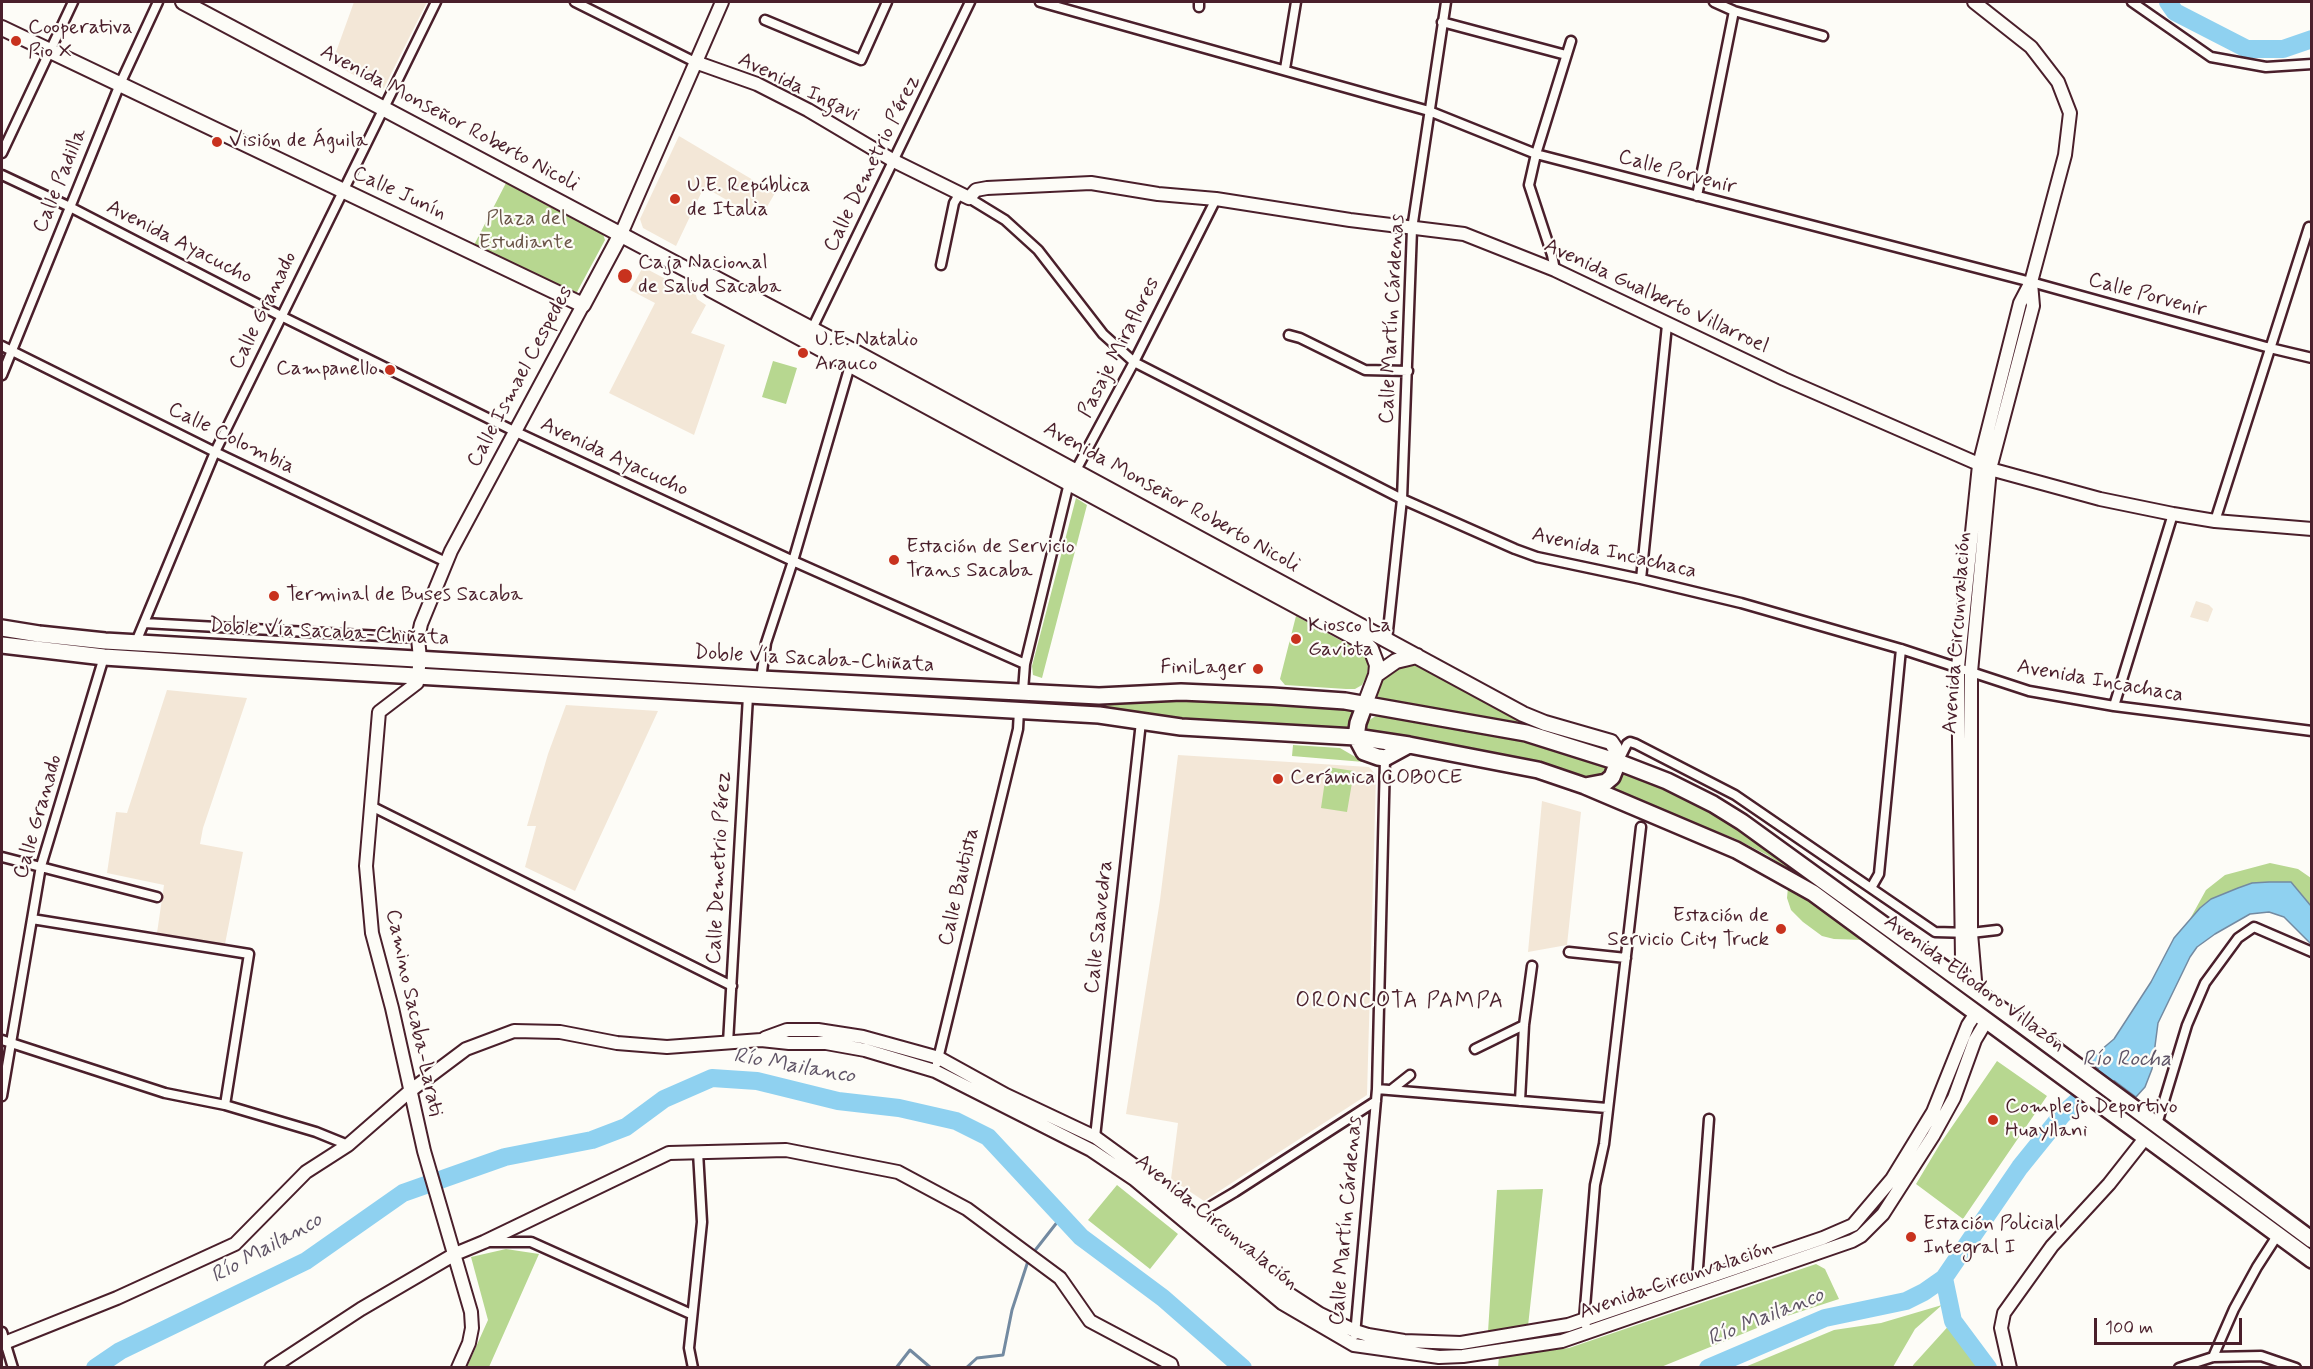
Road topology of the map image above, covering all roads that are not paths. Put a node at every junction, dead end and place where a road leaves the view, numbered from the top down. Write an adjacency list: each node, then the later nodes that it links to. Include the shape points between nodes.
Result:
1 (73, 2): 21 (street)
2 (158, 2): 26 (street, Calle Padilla)
3 (183, 2): 27 (main road, Avenida Monseñor Roberto Nicoli)
4 (436, 2): 27 (street, Calle Granado)
5 (575, 2): 23 (street, Avenida Ingavi)
6 (722, 2): 23 (main road, Calle Ismael Cespedes)
7 (887, 2): 16 (street, via 861,60)
8 (970, 2): 31 (street, Calle Demetrio Pérez)
9 (1040, 2): 25 (street, Calle Porvenir)
10 (1296, 2): 25 (street)
11 (1446, 2): 17 (street, Calle Martín Cárdenas)
12 (1714, 2): 15 (street)
13 (1974, 2): 43 (main road, Avenida Circunvalación, via 2031,47 2058,82 2070,113 2064,155)
14 (2132, 2): 24 (street, via 2211,57 2266,67)
15 (1734, 11): 19 (street); 35 (street)
16 (765, 20)
17 (1442, 22): 22 (street); 28 (street, Calle Martín Cárdenas)
18 (2, 27): 21 (main road, Calle Junín)
19 (1822, 36)
20 (1571, 41): 22 (street)
21 (52, 50): 26 (main road, Calle Junín); 29 (street)
22 (1566, 55): 30 (street)
23 (695, 62): 31 (main road, Avenida Ingavi, via 757,84); 40 (main road, Calle Ismael Cespedes)
24 (2312, 64)
25 (1285, 69): 28 (street, Calle Porvenir)
26 (120, 84): 33 (main road, Calle Junín); 37 (street, Calle Padilla)
27 (383, 109): 33 (street, Calle Granado); 40 (main road, Avenida Monseñor Roberto Nicoli)
28 (1429, 111): 30 (street, Calle Porvenir); 39 (street, Calle Martín Cárdenas)
29 (2, 153)
30 (1536, 154): 35 (street, Calle Porvenir); 42 (street, via 1529,185)
31 (894, 161): 34 (main road, Avenida Ingavi); 47 (street, Calle Demetrio Pérez)
32 (2, 175): 37 (street, Avenida Ayacucho)
33 (344, 191): 44 (main road, Calle Junín); 45 (street, Calle Granado)
34 (965, 196): 36 (main road, Avenida Gualberto Villarroel, via 987,188 1091,183); 41 (street, via 954,203); 54 (street, Avenida Incachaca, via 1005,220 1038,250 1103,334)
35 (1697, 196): 43 (street, Calle Porvenir)
36 (1216, 199): 39 (main road, Avenida Gualberto Villarroel); 54 (street, Pasaje Miraflores)
37 (70, 207): 45 (street, Avenida Ayacucho); 51 (street, Calle Padilla)
38 (2309, 227): 50 (street)
39 (1412, 229): 42 (main road, Avenida Gualberto Villarroel, via 1464,234); 55 (street, Calle Martín Cárdenas)
40 (621, 234): 44 (main road, Calle Ismael Cespedes); 47 (main road, Avenida Monseñor Roberto Nicoli, via 695,274 712,277)
41 (940, 265)
42 (1555, 270): 46 (main road, Avenida Gualberto Villarroel)
43 (2031, 282): 50 (street, Calle Porvenir); 59 (main road, Avenida Circunvalación, via 2020,303)
44 (583, 305): 57 (main road, Calle Ismael Cespedes)
45 (281, 316): 57 (street, Avenida Ayacucho); 58 (street, Calle Granado)
46 (1667, 325): 59 (main road, Avenida Gualberto Villarroel); 67 (street)
47 (809, 335): 52 (main road, Avenida Monseñor Roberto Nicoli)
48 (1288, 335): 55 (street, via 1365,370)
49 (2, 346): 51 (street, Calle Colombia)
50 (2270, 348): 53 (street, Calle Porvenir); 63 (street)
51 (12, 351): 56 (street, Calle Padilla); 58 (street, Calle Colombia)
52 (853, 358): 60 (main road, Avenida Monseñor Roberto Nicoli); 65 (street)
53 (2312, 358)
54 (1134, 362): 60 (street, Pasaje Miraflores); 61 (street, Avenida Incachaca)
55 (1408, 371): 61 (street, Calle Martín Cárdenas)
56 (2, 375)
57 (516, 432): 65 (street, Avenida Ayacucho); 66 (main road, Calle Ismael Cespedes)
58 (215, 452): 66 (street, Calle Colombia); 68 (street, Calle Granado)
59 (1985, 467): 62 (main road, Avenida Gualberto Villarroel, via 2100,499); 79 (main road, Avenida Circunvalación); 80 (main road, Avenida Circunvalación)
60 (1072, 476): 71 (main road, Avenida Monseñor Roberto Nicoli); 78 (street, Pasaje Miraflores); 81 (main road, Avenida Monseñor Roberto Nicoli, via 1365,643 1376,658)
61 (1402, 499): 67 (street, Avenida Incachaca, via 1537,557); 71 (street, Calle Martín Cárdenas)
62 (2173, 514): 63 (main road, Avenida Gualberto Villarroel); 87 (street)
63 (2214, 521): 64 (main road, Avenida Gualberto Villarroel)
64 (2312, 529)
65 (793, 561): 78 (street, Avenida Ayacucho); 83 (street, via 766,643)
66 (446, 562): 70 (main road, Calle Ismael Cespedes)
67 (1641, 579): 74 (street, Avenida Incachaca)
68 (144, 623): 70 (street); 72 (street, Calle Granado)
69 (2, 628): 72 (highway, Doble Vía Sacaba-Chiñata)
70 (418, 638): 77 (main road, Calle Ismael Cespedes)
71 (1387, 640): 75 (main road, Avenida Monseñor Roberto Nicoli)
72 (136, 642): 77 (highway, Doble Vía Sacaba-Chiñata)
73 (2, 645): 76 (highway, Doble Vía Sacaba-Chiñata)
74 (1900, 648): 79 (street, Avenida Incachaca); 100 (street, via 1879,874)
75 (1416, 656): 81 (main road, via 1396,661); 94 (main road, Avenida Monseñor Roberto Nicoli, via 1523,714 1611,742)
76 (104, 657): 82 (highway, Doble Vía Sacaba-Chiñata); 99 (street, Calle Granado)
77 (420, 659): 82 (main road, Calle Ismael Cespedes); 83 (highway, Doble Vía Sacaba-Chiñata)
78 (1025, 664): 84 (street, Pasaje Miraflores)
79 (1958, 667): 80 (street, Avenida Incachaca); 104 (main road, Avenida Circunvalación)
80 (1971, 672): 87 (street, Avenida Incachaca, via 2029,691); 104 (main road, Avenida Circunvalación)
81 (1376, 675): 86 (main road)
82 (419, 676): 85 (highway, Doble Vía Sacaba-Chiñata); 96 (main road, Camino Sacaba-Larati, via 417,683 379,712)
83 (762, 679): 84 (highway, Doble Vía Sacaba-Chiñata)
84 (1023, 691): 86 (highway, Doble Vía Sacaba-Chiñata, via 1099,696 1181,692)
85 (748, 696): 88 (highway, Doble Vía Sacaba-Chiñata); 110 (street, Calle Demetrio Pérez)
86 (1365, 704): 91 (highway); 94 (highway, Doble Vía Sacaba-Chiñata, via 1526,733)
87 (2114, 706): 90 (street, Avenida Incachaca)
88 (1018, 710): 89 (highway, Doble Vía Sacaba-Chiñata); 119 (street, Calle Bautista, via 1018,729)
89 (1141, 722): 91 (highway, Doble Vía Sacaba-Chiñata); 133 (street, Calle Saavedra)
90 (2312, 731)
91 (1356, 737): 92 (highway, Doble Vía Sacaba-Chiñata); 93 (highway, via 1364,752)
92 (1410, 745): 93 (highway); 95 (highway, Doble Vía Sacaba-Chiñata, via 1538,770)
93 (1385, 758): 122 (street, Calle Martín Cárdenas)
94 (1618, 762): 95 (highway, via 1606,782); 100 (street, via 1627,744 1636,744 1735,795); 109 (highway, Avenida Eliodoro Villazón, via 1688,791 1742,822)
95 (1585, 786): 112 (highway, Avenida Eliodoro Villazón, via 1736,850 1782,874 1851,919)
96 (371, 806): 110 (street); 123 (main road, Camino Sacaba-Larati, via 366,866 372,933)
97 (1641, 827): 107 (street)
98 (2, 857): 99 (street)
99 (41, 866): 101 (street); 102 (street, Calle Granado)
100 (1871, 888): 104 (street, via 1935,932)
101 (157, 897)
102 (32, 919): 117 (street, Calle Granado); 128 (street, via 249,954)
103 (1997, 930): 104 (street)
104 (1966, 934): 109 (main road, Avenida Circunvalación, via 1962,959); 111 (main road, Avenida Circunvalación)
105 (1569, 952): 107 (street)
106 (2312, 952): 132 (street, via 2254,927 2238,938 2205,983 2187,1025)
107 (1626, 958): 129 (street)
108 (1532, 966): 113 (street)
109 (1951, 974): 111 (highway, Avenida Eliodoro Villazón)
110 (732, 986): 116 (street, Calle Demetrio Pérez)
111 (1976, 992): 130 (highway, Avenida Eliodoro Villazón)
112 (1981, 1016): 130 (highway, Avenida Eliodoro Villazón); 137 (main road, Avenida Circunvalación, via 1968,1025 1934,1112); 138 (main road, Avenida Circunvalación, via 1954,1098)
113 (1524, 1025): 118 (street); 127 (street)
114 (2, 1040): 117 (street)
115 (761, 1040): 116 (main road, Avenida Circunvalación); 119 (main road, Avenida Circunvalación, via 788,1030 818,1030 863,1037); 120 (main road, Avenida Circunvalación, via 864,1050)
116 (728, 1042): 123 (main road, Avenida Circunvalación, via 667,1047 560,1032 514,1031 466,1049)
117 (12, 1043): 125 (street, Calle Granado); 128 (street, via 165,1093)
118 (1475, 1049)
119 (939, 1058): 120 (street, Calle Bautista); 133 (main road, Avenida Circunvalación)
120 (935, 1071): 139 (main road, Avenida Circunvalación, via 1091,1150)
121 (1410, 1075): 124 (street)
122 (1377, 1089): 124 (street); 126 (street, Calle Martín Cárdenas)
123 (410, 1090): 135 (main road, Avenida Circunvalación); 144 (main road, Camino Sacaba-Larati)
124 (1391, 1090): 127 (street)
125 (2, 1096)
126 (1376, 1101): 139 (street, Calle Martín Cárdenas); 149 (street, Calle Martín Cárdenas)
127 (1520, 1101): 129 (street)
128 (225, 1105): 135 (street)
129 (1607, 1108): 148 (street, via 1595,1185)
130 (2133, 1117): 132 (highway, Avenida Eliodoro Villazón); 134 (highway, Avenida Eliodoro Villazón)
131 (1709, 1119): 146 (street)
132 (2157, 1124): 141 (highway, Avenida Eliodoro Villazón)
133 (1095, 1137): 139 (main road, Avenida Circunvalación, via 1139,1169)
134 (2146, 1137): 140 (highway, Avenida Eliodoro Villazón); 160 (main road, via 2052,1246 2004,1313 2001,1328)
135 (348, 1145): 151 (main road, Avenida Circunvalación, via 306,1172 234,1244 117,1298)
136 (698, 1152): 142 (main road, via 669,1153); 147 (street, via 702,1222); 159 (main road, via 786,1150 898,1172 967,1209 1060,1278 1090,1321)
137 (1870, 1207): 138 (main road); 143 (main road, Avenida Circunvalación, via 1853,1225)
138 (1881, 1216): 143 (main road, Avenida Circunvalación, via 1861,1236)
139 (1189, 1219): 149 (main road, Avenida Circunvalación, via 1277,1286); 152 (main road, Avenida Circunvalación, via 1282,1303)
140 (2277, 1236): 145 (highway, Avenida Eliodoro Villazón); 154 (street, via 2239,1301)
141 (2312, 1240)
142 (484, 1242): 144 (main road); 147 (street, via 531,1242)
143 (1825, 1244): 146 (main road, Avenida Circunvalación); 148 (main road, Avenida Circunvalación)
144 (455, 1254): 156 (main road); 157 (main road, Camino Sacaba-Larati, via 472,1328)
145 (2312, 1260)
146 (1697, 1281): 148 (main road, Avenida Circunvalación)
147 (691, 1314): 158 (street, via 688,1348)
148 (1586, 1326): 150 (main road, Avenida Circunvalación, via 1568,1325); 153 (main road, Avenida Circunvalación, via 1562,1341)
149 (1355, 1331): 150 (main road, Avenida Circunvalación, via 1439,1344); 152 (street, Calle Martín Cárdenas)
150 (1490, 1338): 153 (main road)
151 (2, 1340): 155 (street)
152 (1354, 1345): 153 (main road, Avenida Circunvalación, via 1439,1357)
153 (1490, 1351)
154 (2213, 1357): 161 (street); 162 (street, via 2261,1356)
155 (13, 1368)
156 (271, 1368)
157 (458, 1368)
158 (693, 1368)
159 (1172, 1368)
160 (2010, 1368)
161 (2179, 1368)
162 (2296, 1368)

